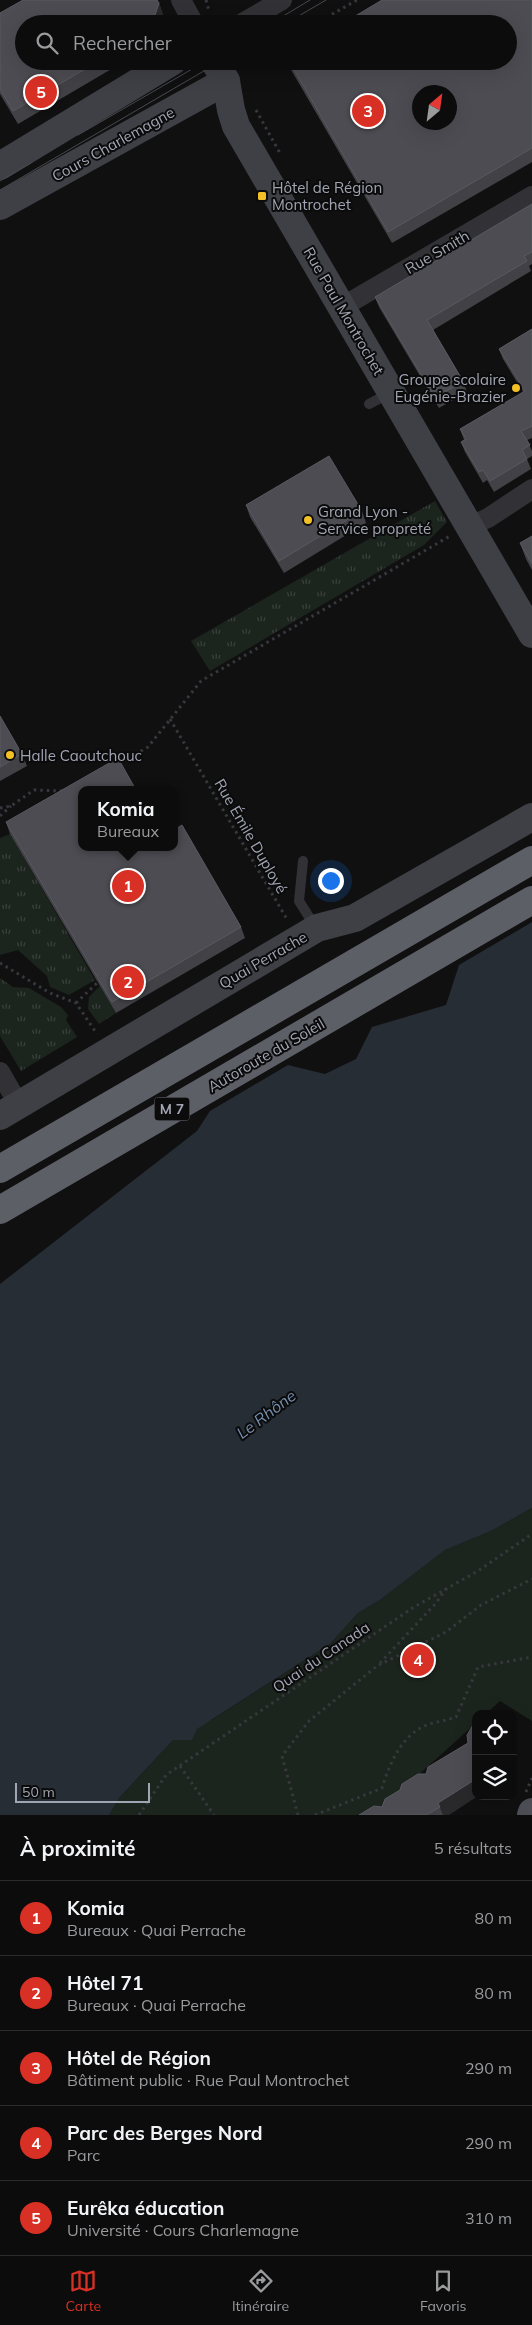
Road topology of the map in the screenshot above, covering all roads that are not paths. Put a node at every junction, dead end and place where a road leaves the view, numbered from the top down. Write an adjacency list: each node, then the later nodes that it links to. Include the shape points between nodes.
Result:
1 (181, 0): 3 (street)
2 (282, 0): 4 (street)
3 (189, 15)
4 (256, 15)
5 (158, 70): 7 (street)
6 (220, 71): 9 (street, Cours Charlemagne); 10 (street, Rue Paul Montrochet, via 236,126)
7 (1, 163)
8 (532, 196): 10 (street, Rue Smith)
9 (0, 206)
10 (342, 307): 12 (street, Rue Paul Montrochet, via 380,398)
11 (532, 489): 12 (street)
12 (468, 527): 13 (street, Rue Paul Montrochet)
13 (532, 634)
14 (532, 817): 18 (street, Quai Perrache, via 355,918)
15 (532, 860): 21 (highway, M 7)
16 (303, 861): 18 (lane, via 300,901)
17 (532, 900): 24 (highway, Autoroute du Soleil / M 7)
18 (308, 934): 20 (street, Quai Perrache)
19 (0, 1072): 20 (street)
20 (9, 1110)
21 (79, 1122): 22 (highway); 23 (highway, M 7)
22 (0, 1157)
23 (0, 1169)
24 (0, 1210)

